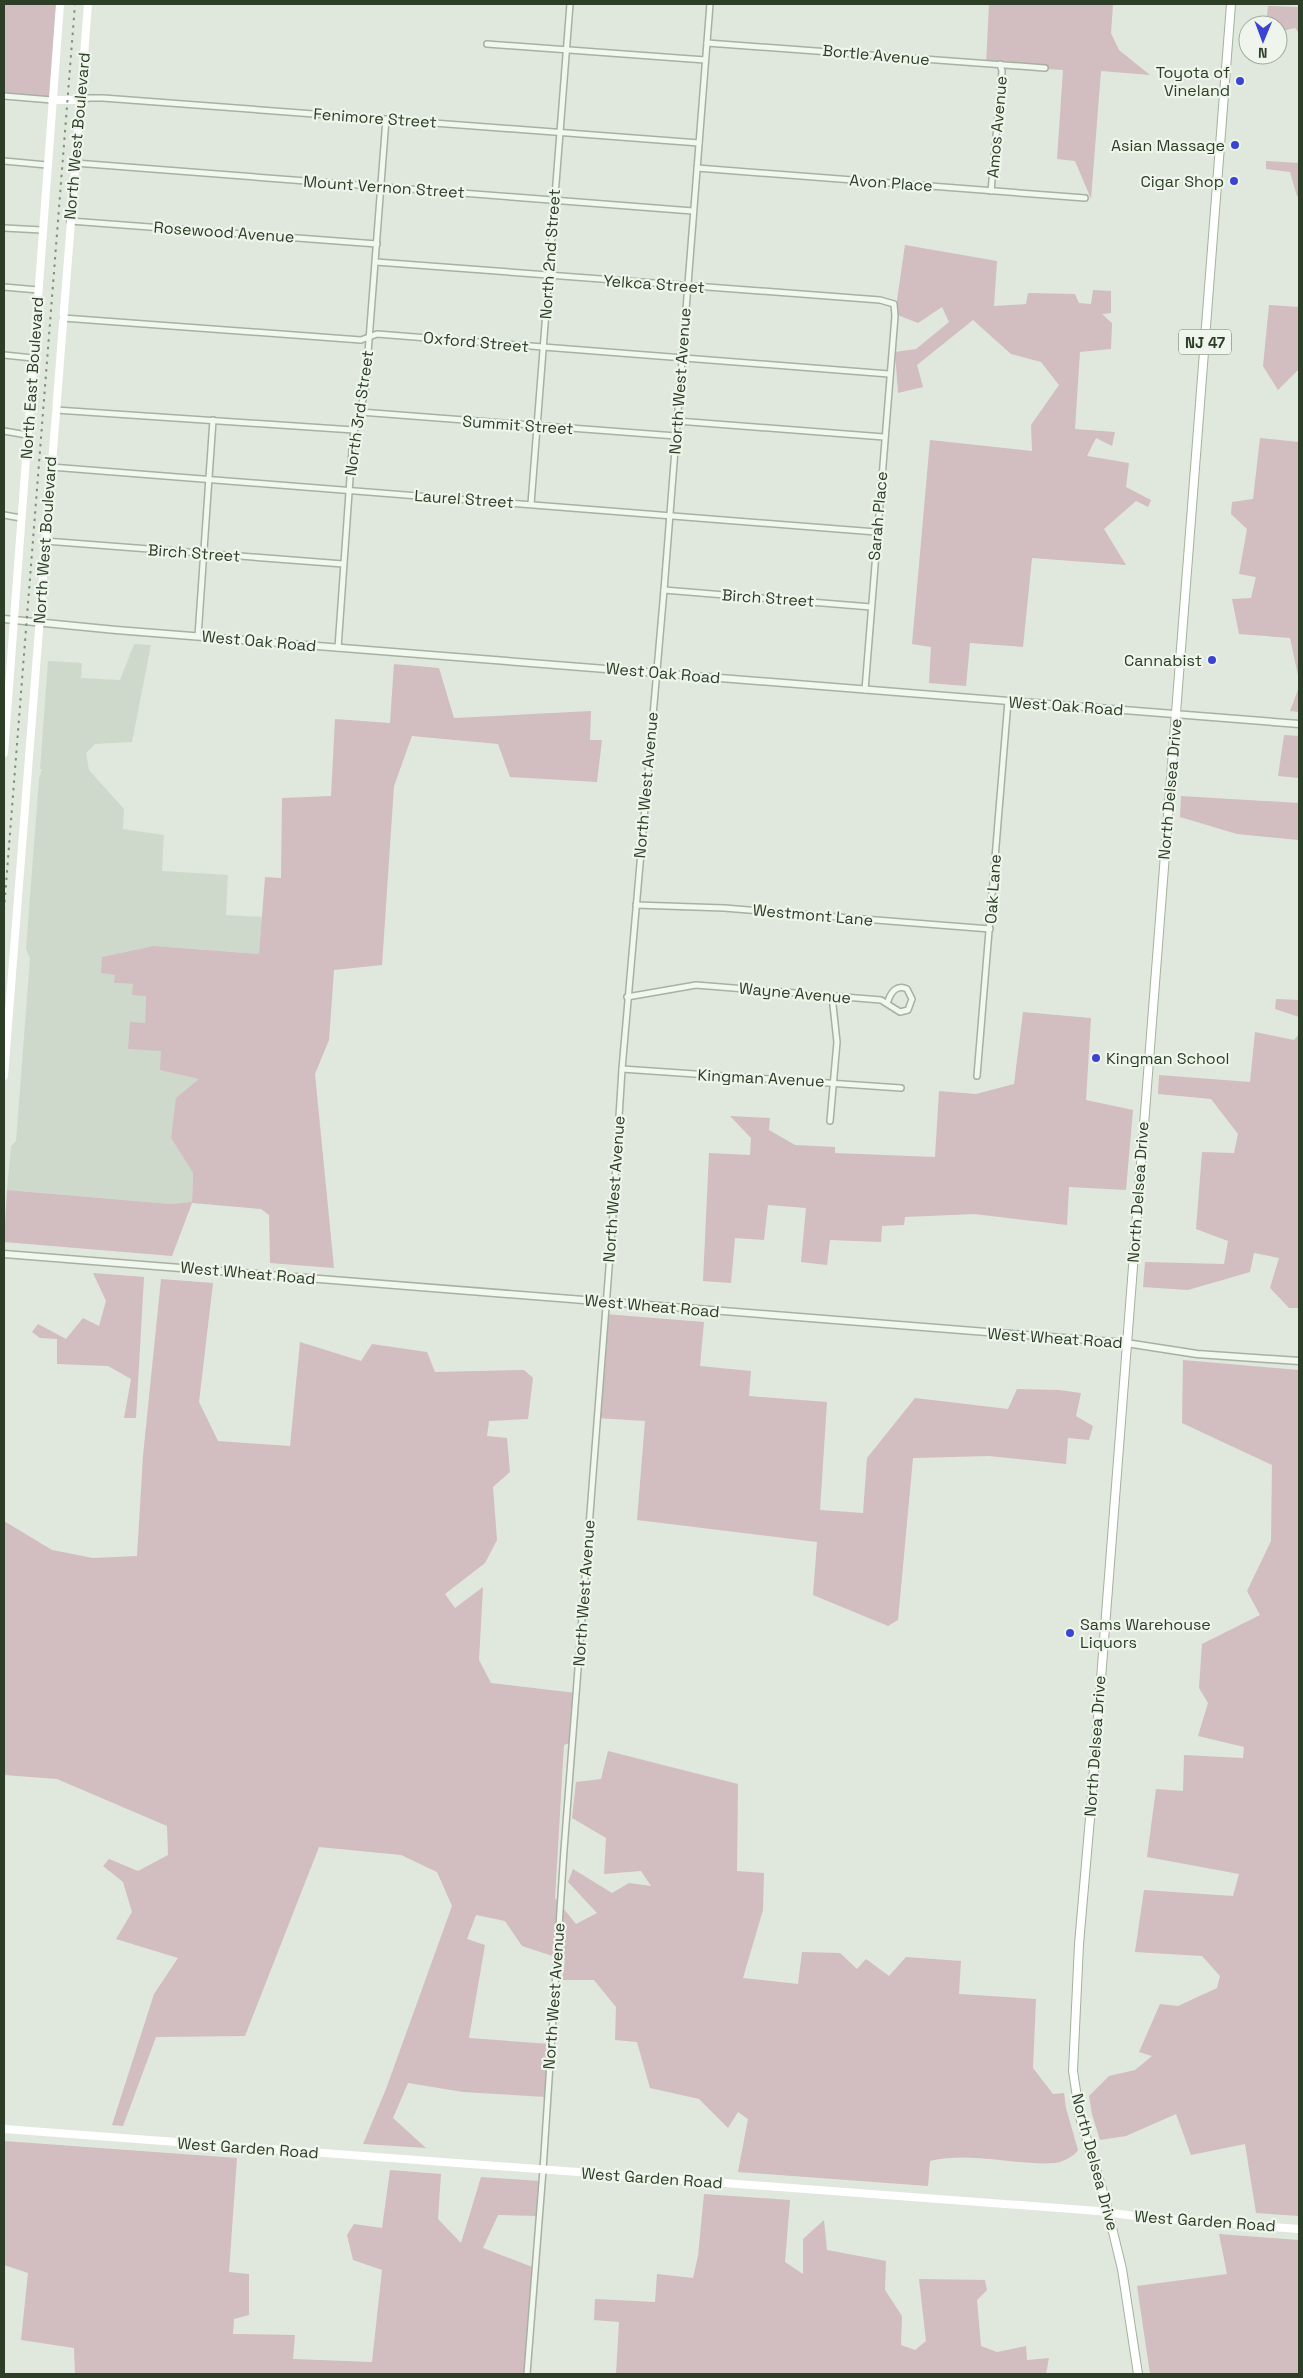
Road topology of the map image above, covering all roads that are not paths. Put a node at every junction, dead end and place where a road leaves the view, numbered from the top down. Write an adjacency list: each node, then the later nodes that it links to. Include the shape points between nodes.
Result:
1 (60, 4): 13 (main road, North East Boulevard)
2 (88, 4): 14 (main road, North West Boulevard)
3 (570, 4): 8 (street, North 2nd Street)
4 (710, 4): 6 (street, North West Avenue)
5 (1231, 4): 75 (main road, North Delsea Drive / NJ 47)
6 (707, 43): 9 (street, North West Avenue); 10 (street, Bortle Avenue)
7 (487, 44): 8 (street)
8 (566, 50): 9 (street); 16 (street, North 2nd Street)
9 (705, 60): 17 (street, North West Avenue)
10 (1000, 64): 11 (street, Bortle Avenue); 23 (street, Amos Avenue)
11 (1045, 68)
12 (4, 96): 13 (street)
13 (52, 100): 14 (main road, Fenimore Street); 20 (main road, North East Boulevard)
14 (81, 100): 15 (street, Fenimore Street, via 103,98); 19 (main road, North West Boulevard)
15 (386, 119): 16 (street, Fenimore Street); 22 (street, North 3rd Street)
16 (560, 133): 17 (street, Fenimore Street); 25 (street, North 2nd Street)
17 (699, 144): 21 (street, North West Avenue)
18 (4, 161): 20 (street)
19 (75, 163): 22 (street, Mount Vernon Street); 27 (main road, North West Boulevard)
20 (47, 165): 29 (main road, North East Boulevard)
21 (697, 168): 23 (street, Avon Place); 26 (street, North West Avenue)
22 (381, 186): 25 (street, Mount Vernon Street); 30 (street, North 3rd Street)
23 (991, 191): 24 (street, Avon Place)
24 (1085, 198)
25 (554, 200): 26 (street, Mount Vernon Street); 32 (street, North 2nd Street)
26 (693, 211): 33 (street, North West Avenue)
27 (70, 221): 30 (street, Rosewood Avenue); 36 (main road, North West Boulevard)
28 (4, 228): 29 (street)
29 (42, 230): 35 (main road, North East Boulevard)
30 (377, 244): 31 (street, North 3rd Street)
31 (376, 262): 32 (street, Yelkca Street); 37 (street, North 3rd Street)
32 (549, 276): 33 (street, Yelkca Street); 39 (street, North 2nd Street)
33 (688, 286): 38 (street, Yelkca Street, via 887,301 894,304 895,311); 42 (street, North West Avenue)
34 (4, 287): 35 (street)
35 (38, 290): 41 (main road, North East Boulevard)
36 (63, 318): 37 (street, Oxford Street, via 361,340); 44 (main road, North West Boulevard)
37 (370, 336): 39 (street, Oxford Street); 45 (street, North 3rd Street)
38 (892, 342): 43 (street, Sarah Place)
39 (543, 347): 42 (street, Oxford Street); 48 (street, North 2nd Street)
40 (4, 355): 41 (street)
41 (33, 358): 51 (main road, North East Boulevard)
42 (682, 358): 43 (street, Oxford Street); 47 (street, North West Avenue)
43 (889, 374): 53 (street, Sarah Place)
44 (56, 410): 46 (street); 54 (main road, North West Boulevard)
45 (360, 412): 48 (street, Summit Street); 49 (street, North 3rd Street)
46 (213, 420): 49 (street); 55 (street)
47 (677, 421): 52 (street, North West Avenue); 53 (street)
48 (537, 426): 52 (street, Summit Street); 57 (street, North 2nd Street)
49 (354, 430): 56 (street, North 3rd Street)
50 (4, 431): 51 (street)
51 (27, 435): 60 (main road, North East Boulevard)
52 (676, 436): 59 (street, North West Avenue)
53 (884, 437): 61 (street, Sarah Place)
54 (51, 467): 55 (street, Laurel Street); 62 (main road, North West Boulevard)
55 (209, 480): 56 (street, Laurel Street); 63 (street)
56 (349, 490): 57 (street, Laurel Street); 64 (street, North 3rd Street)
57 (531, 504): 59 (street, Laurel Street)
58 (4, 515): 60 (street)
59 (670, 515): 61 (street, Laurel Street); 65 (street, North West Avenue)
60 (21, 518): 68 (main road, North East Boulevard)
61 (876, 532): 66 (street, Sarah Place)
62 (45, 541): 63 (street, Birch Street); 69 (main road, North West Boulevard)
63 (203, 553): 64 (street, Birch Street); 70 (street)
64 (344, 564): 71 (street, North 3rd Street)
65 (664, 590): 66 (street, Birch Street); 72 (street, North West Avenue)
66 (871, 607): 73 (street, Sarah Place)
67 (4, 619): 68 (street, West Oak Road)
68 (14, 621): 69 (street, West Oak Road); 77 (main road, North East Boulevard)
69 (39, 624): 70 (street, West Oak Road); 84 (main road, North West Boulevard)
70 (198, 636): 71 (street, West Oak Road)
71 (338, 648): 72 (street, West Oak Road)
72 (657, 673): 73 (street, West Oak Road); 78 (street, North West Avenue)
73 (865, 690): 74 (street, West Oak Road)
74 (1008, 701): 75 (street, West Oak Road); 79 (street, Oak Lane)
75 (1176, 714): 76 (street, West Oak Road); 91 (main road, North Delsea Drive / NJ 47)
76 (1299, 724)
77 (4, 753)
78 (636, 905): 79 (street, Westmont Lane, via 724,908); 80 (street, North West Avenue)
79 (990, 929): 85 (street, Oak Lane)
80 (628, 996): 81 (street, Wayne Avenue, via 696,985); 83 (street, North West Avenue)
81 (832, 996): 82 (street, Wayne Avenue, via 882,1000 900,1012 908,1010 912,999 907,989 900,987 894,990); 86 (street, via 837,1033)
82 (888, 1001)
83 (622, 1069): 86 (street, Kingman Avenue); 90 (street, North West Avenue)
84 (4, 1076)
85 (977, 1076)
86 (832, 1082): 87 (street, Kingman Avenue); 88 (street)
87 (901, 1088)
88 (830, 1121)
89 (4, 1254): 90 (street, West Wheat Road)
90 (607, 1302): 91 (street, West Wheat Road); 94 (street, North West Avenue)
91 (1126, 1344): 92 (street, West Wheat Road, via 1197,1354); 95 (main road, North Delsea Drive / NJ 47, via 1072,2056 1080,2117)
92 (1299, 1361)
93 (4, 2129): 94 (main road, West Garden Road)
94 (543, 2170): 95 (main road, West Garden Road); 97 (street, North West Avenue)
95 (1109, 2213): 96 (main road, West Garden Road); 98 (main road, North Delsea Drive / NJ 47, via 1122,2269)
96 (1299, 2229)
97 (527, 2374)
98 (1138, 2374)

